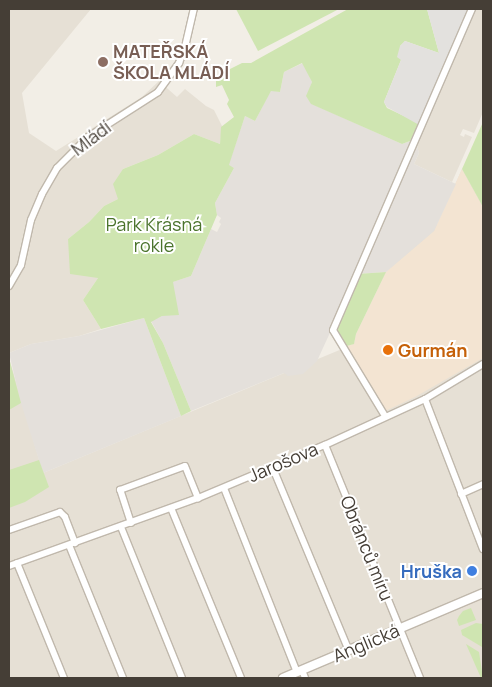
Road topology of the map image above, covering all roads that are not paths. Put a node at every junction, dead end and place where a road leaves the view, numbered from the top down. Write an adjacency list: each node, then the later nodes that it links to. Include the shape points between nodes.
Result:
1 (472, 9): 6 (street, via 333,330)
2 (194, 10): 3 (street, Mládí, via 179,63 158,92 88,137 57,168 39,200 21,265)
3 (9, 286)
4 (483, 364): 5 (street, Jarošova)
5 (425, 399): 6 (street, Jarošova); 11 (street)
6 (385, 416): 7 (street, Jarošova)
7 (325, 445): 8 (street, Jarošova); 21 (street, Obránců míru)
8 (272, 466): 10 (street, Jarošova); 22 (street)
9 (483, 484): 11 (street)
10 (224, 488): 12 (street, Jarošova); 23 (street)
11 (462, 494): 18 (street)
12 (198, 498): 13 (street, Jarošova); 14 (street, via 184,466 120,490)
13 (171, 508): 14 (street, Jarošova); 27 (street)
14 (131, 522): 15 (street, Jarošova)
15 (121, 527): 17 (street, Jarošova); 26 (street)
16 (9, 530): 17 (street, via 60,512 65,516)
17 (72, 544): 19 (street, Jarošova); 25 (street)
18 (483, 549)
19 (11, 564): 24 (street)
20 (483, 593): 21 (street, Anglická)
21 (399, 628): 22 (street, Anglická); 29 (street, Obránců míru)
22 (349, 651): 23 (street, Anglická)
23 (301, 674): 28 (street, Anglická)
24 (64, 678)
25 (123, 678)
26 (182, 678)
27 (241, 678)
28 (282, 678)
29 (420, 678)

